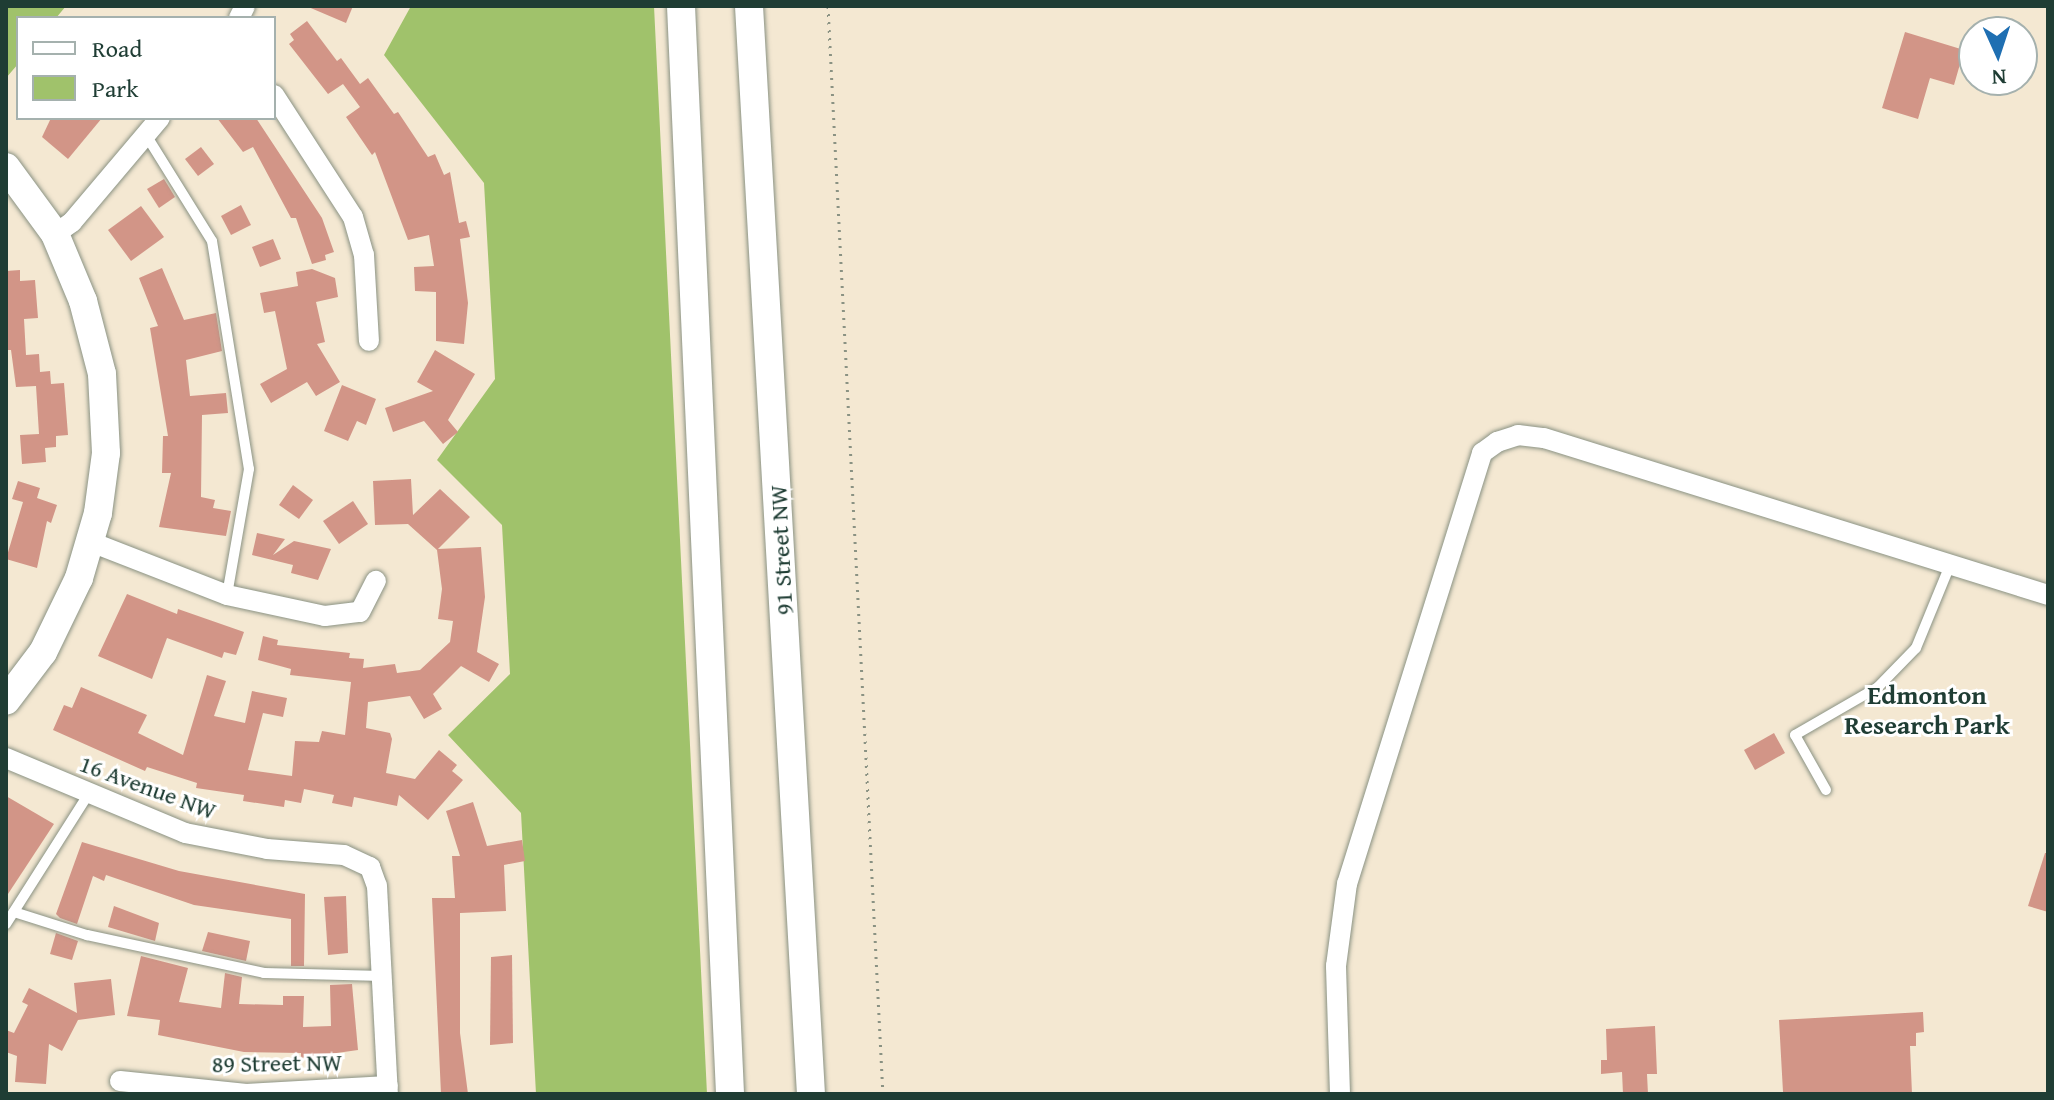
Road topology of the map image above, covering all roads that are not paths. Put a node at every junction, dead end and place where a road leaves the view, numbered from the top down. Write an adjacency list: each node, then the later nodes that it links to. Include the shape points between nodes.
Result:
1 (681, 6): 24 (main road)
2 (749, 6): 25 (main road, 91 Street NW)
3 (276, 98): 8 (street, via 353,217 364,255)
4 (158, 120): 5 (street)
5 (146, 135): 7 (street, via 72,222); 12 (lane, via 212,241 249,469)
6 (6, 167): 7 (main road)
7 (55, 234): 9 (main road, via 83,301 102,374 106,453)
8 (369, 341)
9 (91, 542): 12 (street); 14 (main road, via 64,614)
10 (1950, 565): 13 (street); 16 (lane, via 1916,648 1878,687 1795,735); 26 (street, via 1544,438 1518,435 1482,453 1347,884 1339,925)
11 (376, 581): 12 (street, via 368,605 348,617)
12 (227, 595)
13 (2048, 595)
14 (6, 701)
15 (6, 758): 17 (street, 16 Avenue NW)
16 (1826, 790)
17 (88, 795): 18 (street, 16 Avenue NW, via 210,839 344,855); 19 (lane)
18 (370, 867): 21 (street, 89 Street NW, via 377,886)
19 (14, 912): 20 (lane); 21 (lane, via 156,952 264,973)
20 (6, 924)
21 (383, 976): 23 (street, 89 Street NW)
22 (120, 1081): 23 (street, 89 Street NW, via 246,1094)
23 (388, 1090)
24 (730, 1094)
25 (811, 1094)
26 (1340, 1094)

